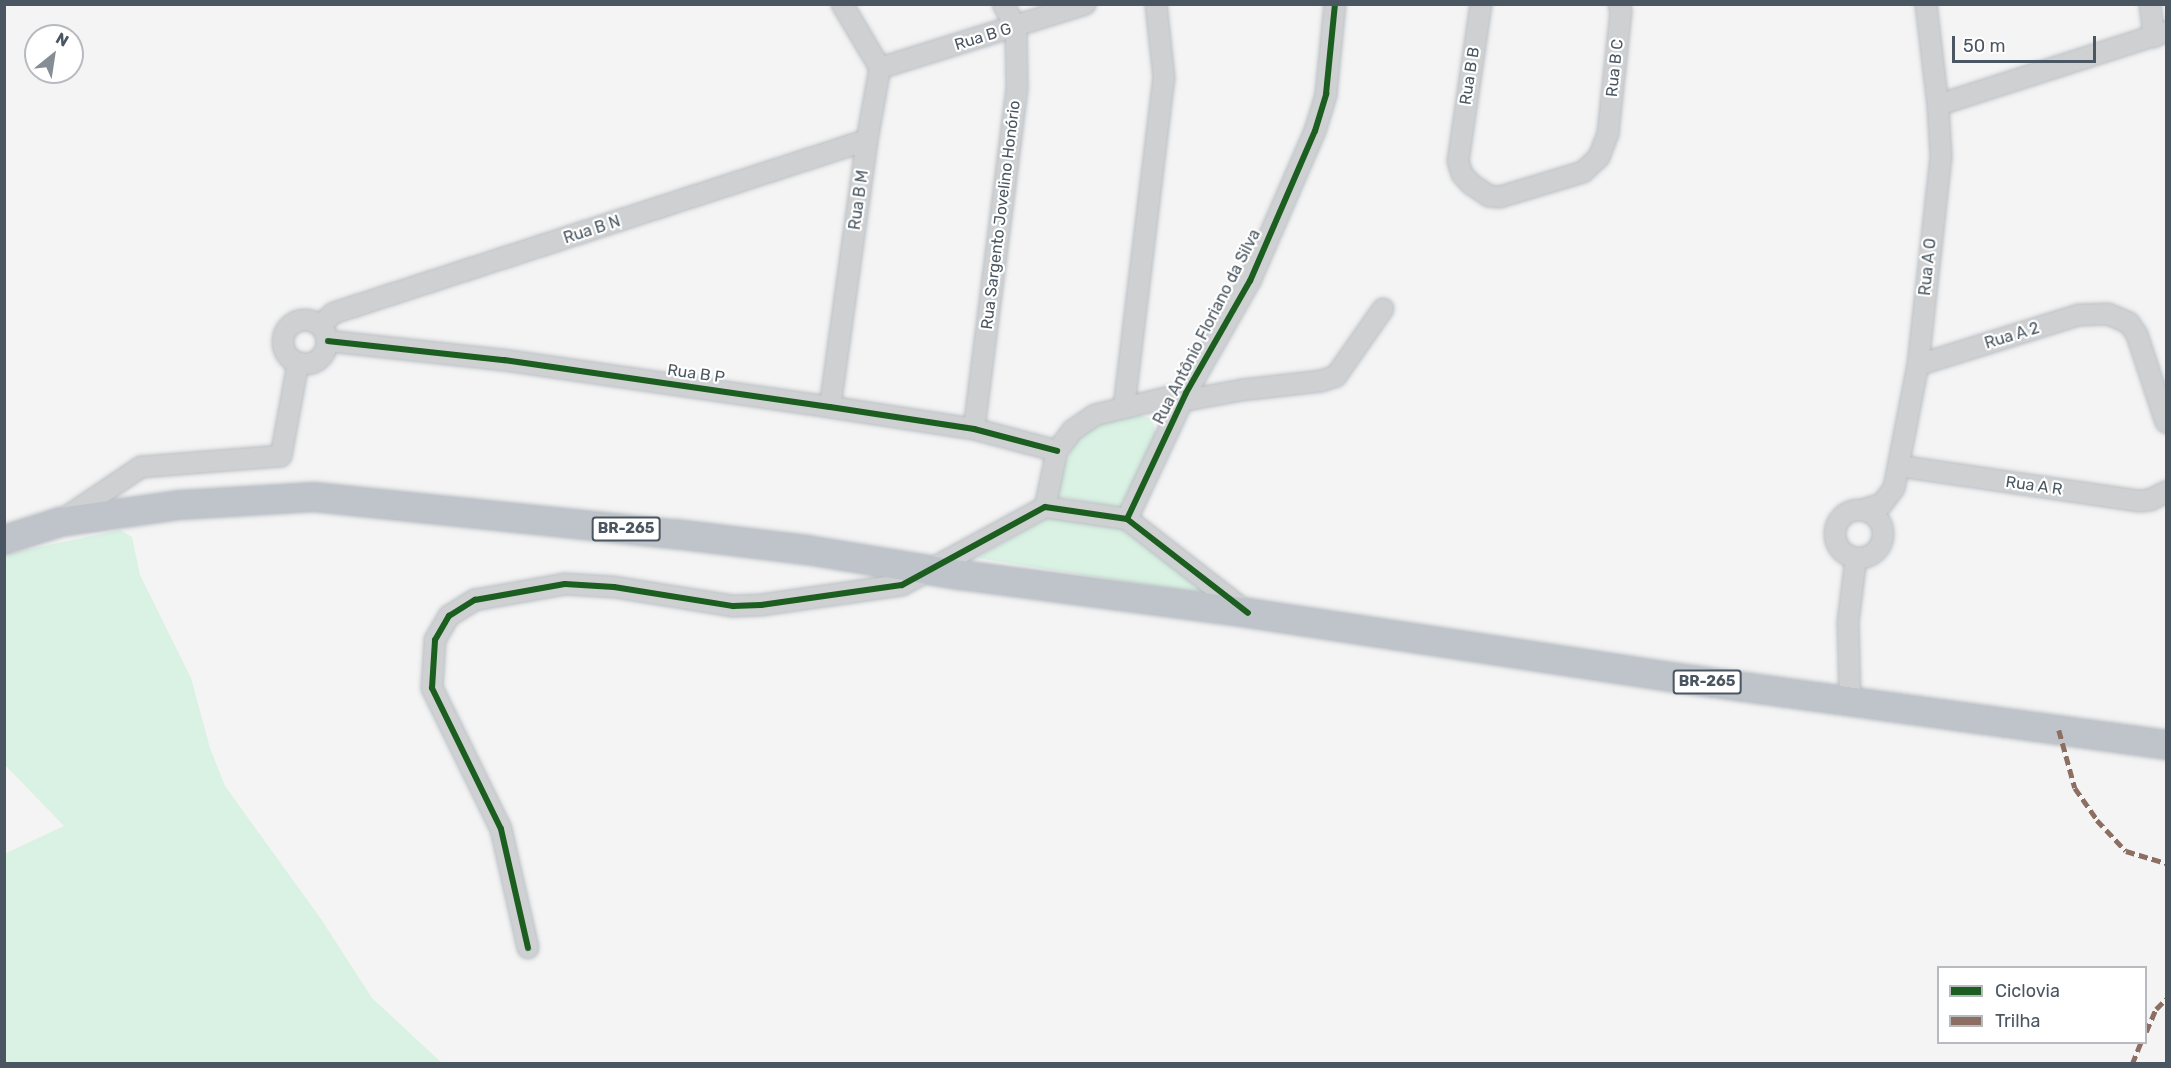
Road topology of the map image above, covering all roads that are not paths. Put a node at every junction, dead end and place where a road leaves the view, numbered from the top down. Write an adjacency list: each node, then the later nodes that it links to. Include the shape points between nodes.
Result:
1 (842, 4): 12 (street)
2 (1003, 4): 10 (street, Rua Sargento Jovelino Honório)
3 (1085, 4): 10 (street, Rua B G)
4 (1156, 4): 22 (street, via 1164,78)
5 (1335, 4): 20 (street, Rua Antônio Floriano da Silva, via 1326,94 1316,131 1250,281)
6 (1481, 4): 15 (street, Rua B B)
7 (1619, 4): 15 (street, Rua B C, via 1622,12 1608,133 1599,157 1583,172 1500,197 1489,196 1462,174)
8 (1926, 4): 13 (street, Rua A O)
9 (2150, 4): 11 (street)
10 (1016, 28): 12 (street, Rua B G); 24 (street, Rua Sargento Jovelino Honório, via 1017,88)
11 (2160, 34): 13 (street)
12 (880, 68): 14 (street, Rua B M)
13 (1938, 105): 19 (street, Rua A O, via 1941,156)
14 (867, 140): 17 (street, Rua B N, via 334,314); 21 (street, Rua B M)
15 (1458, 147)
16 (1383, 309): 20 (street, via 1336,376)
17 (324, 333): 18 (street, via 325,353 316,361); 18 (street, via 313,321 295,321 284,334 285,351); 21 (street, Rua B P)
18 (298, 363): 32 (street, via 281,456 141,467)
19 (1917, 365): 23 (street, Rua A 2, via 2079,315 2108,314 2129,323 2137,335); 26 (street, Rua A O)
20 (1184, 397): 22 (street, Rua Antônio Floriano da Silva); 31 (street, Rua Antônio Floriano da Silva)
21 (830, 407): 24 (street, Rua B P)
22 (1124, 407): 25 (street, Rua Antônio Floriano da Silva, via 1087,420 1073,430)
23 (2166, 422)
24 (974, 429): 25 (street, Rua B P)
25 (1057, 451): 29 (street, Rua Antônio Floriano da Silva)
26 (1899, 466): 27 (street, Rua A O); 28 (street, Rua A R, via 2139,501)
27 (1894, 488): 30 (street, via 1881,504); 33 (street, Rua A O)
28 (2166, 492)
29 (1045, 507): 31 (street); 36 (street)
30 (1862, 510): 33 (street, via 1873,515); 35 (street, via 1844,515 1834,531 1840,550)
31 (1127, 519): 37 (street)
32 (60, 522): 34 (highway, BR-265); 36 (highway, BR-265, via 180,505 314,496 675,534)
33 (1883, 530): 35 (street, via 1877,551)
34 (4, 540)
35 (1856, 559): 38 (street, via 1848,622)
36 (934, 569): 37 (highway, BR-265); 40 (street, via 902,585 762,606 734,606 614,587 566,584 475,600 448,616 435,640 432,688 501,829)
37 (1248, 613): 38 (highway, BR-265)
38 (1850, 702): 39 (highway, BR-265)
39 (2166, 745)
40 (528, 948)

